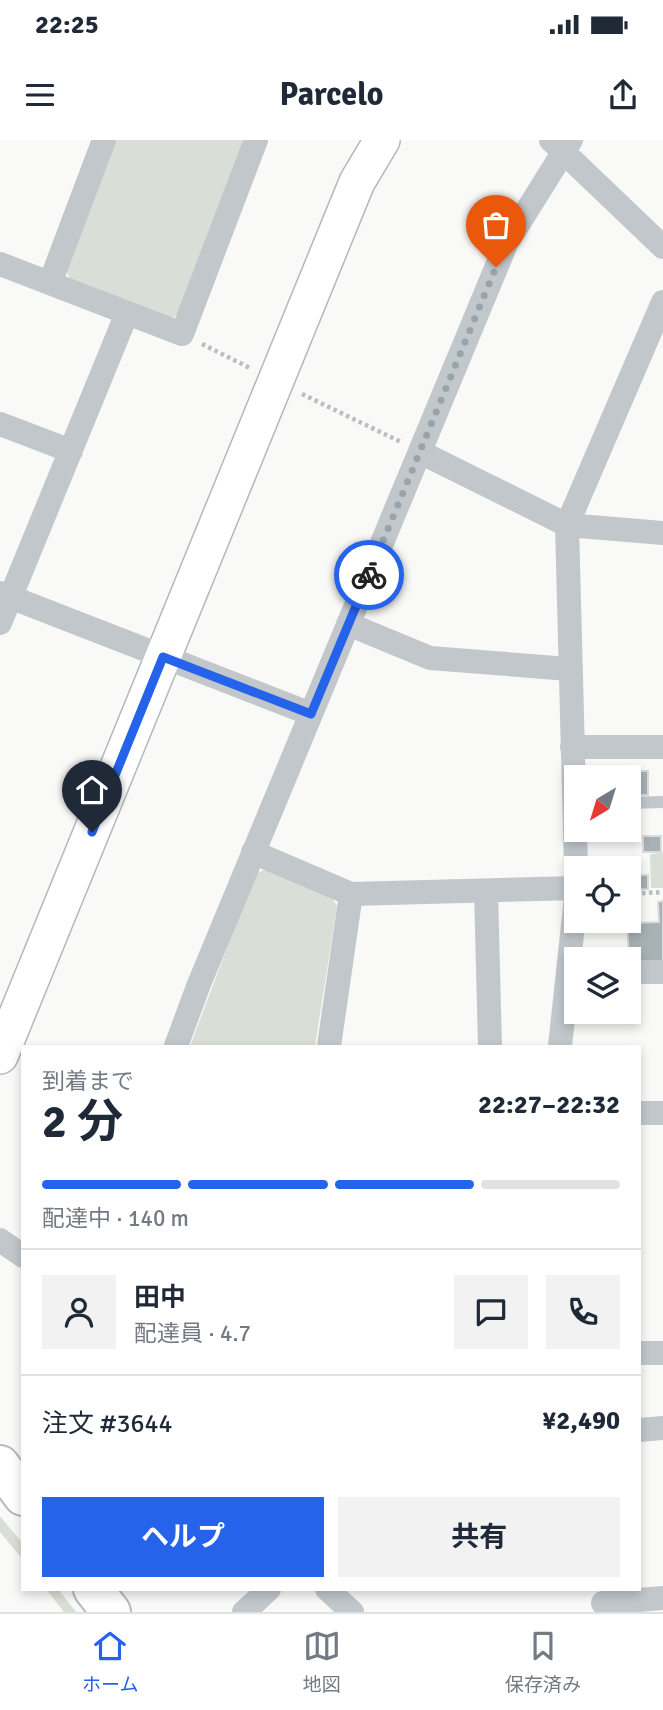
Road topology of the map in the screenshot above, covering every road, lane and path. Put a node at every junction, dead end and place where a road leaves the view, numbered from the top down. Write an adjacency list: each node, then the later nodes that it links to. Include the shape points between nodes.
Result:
1 (104, 140): 7 (street)
2 (256, 140): 9 (street, via 182,334)
3 (382, 140): 18 (street, via 357,182)
4 (561, 144): 5 (street); 12 (street, via 506,244)
5 (663, 247)
6 (0, 264): 7 (street)
7 (50, 283): 9 (street)
8 (663, 302): 13 (street)
9 (127, 313): 11 (street)
10 (0, 424): 11 (street)
11 (71, 451): 15 (street)
12 (420, 452): 13 (street); 17 (street)
13 (566, 525): 14 (street); 19 (street)
14 (663, 533)
15 (5, 595): 16 (street); 18 (street)
16 (0, 623)
17 (348, 624): 19 (street, via 430,659); 20 (street)
18 (163, 657): 20 (street); 39 (street)
19 (569, 668): 21 (street)
20 (311, 714): 26 (street)
21 (572, 747): 22 (street); 23 (street)
22 (663, 747)
23 (573, 765)
24 (641, 803): 25 (lane)
25 (663, 803)
26 (253, 852): 31 (street); 35 (street)
27 (564, 888): 28 (street)
28 (486, 891): 31 (street); 37 (street)
29 (663, 892): 30 (path)
30 (641, 893)
31 (351, 894): 36 (street)
32 (641, 972): 33 (street)
33 (663, 972)
34 (564, 1022): 38 (street)
35 (176, 1045)
36 (328, 1045)
37 (490, 1045)
38 (560, 1045)
39 (0, 1056)
40 (641, 1113): 41 (street)
41 (663, 1113)
42 (0, 1240): 43 (street)
43 (21, 1255)
44 (641, 1353): 45 (street)
45 (663, 1353)
46 (663, 1428): 47 (street)
47 (641, 1430)
48 (0, 1465): 49 (main road)
49 (21, 1493)
50 (95, 1591): 55 (main road)
51 (267, 1591): 56 (street)
52 (329, 1591): 57 (street)
53 (663, 1598): 54 (street)
54 (603, 1601)
55 (111, 1612)
56 (244, 1612)
57 (352, 1612)

